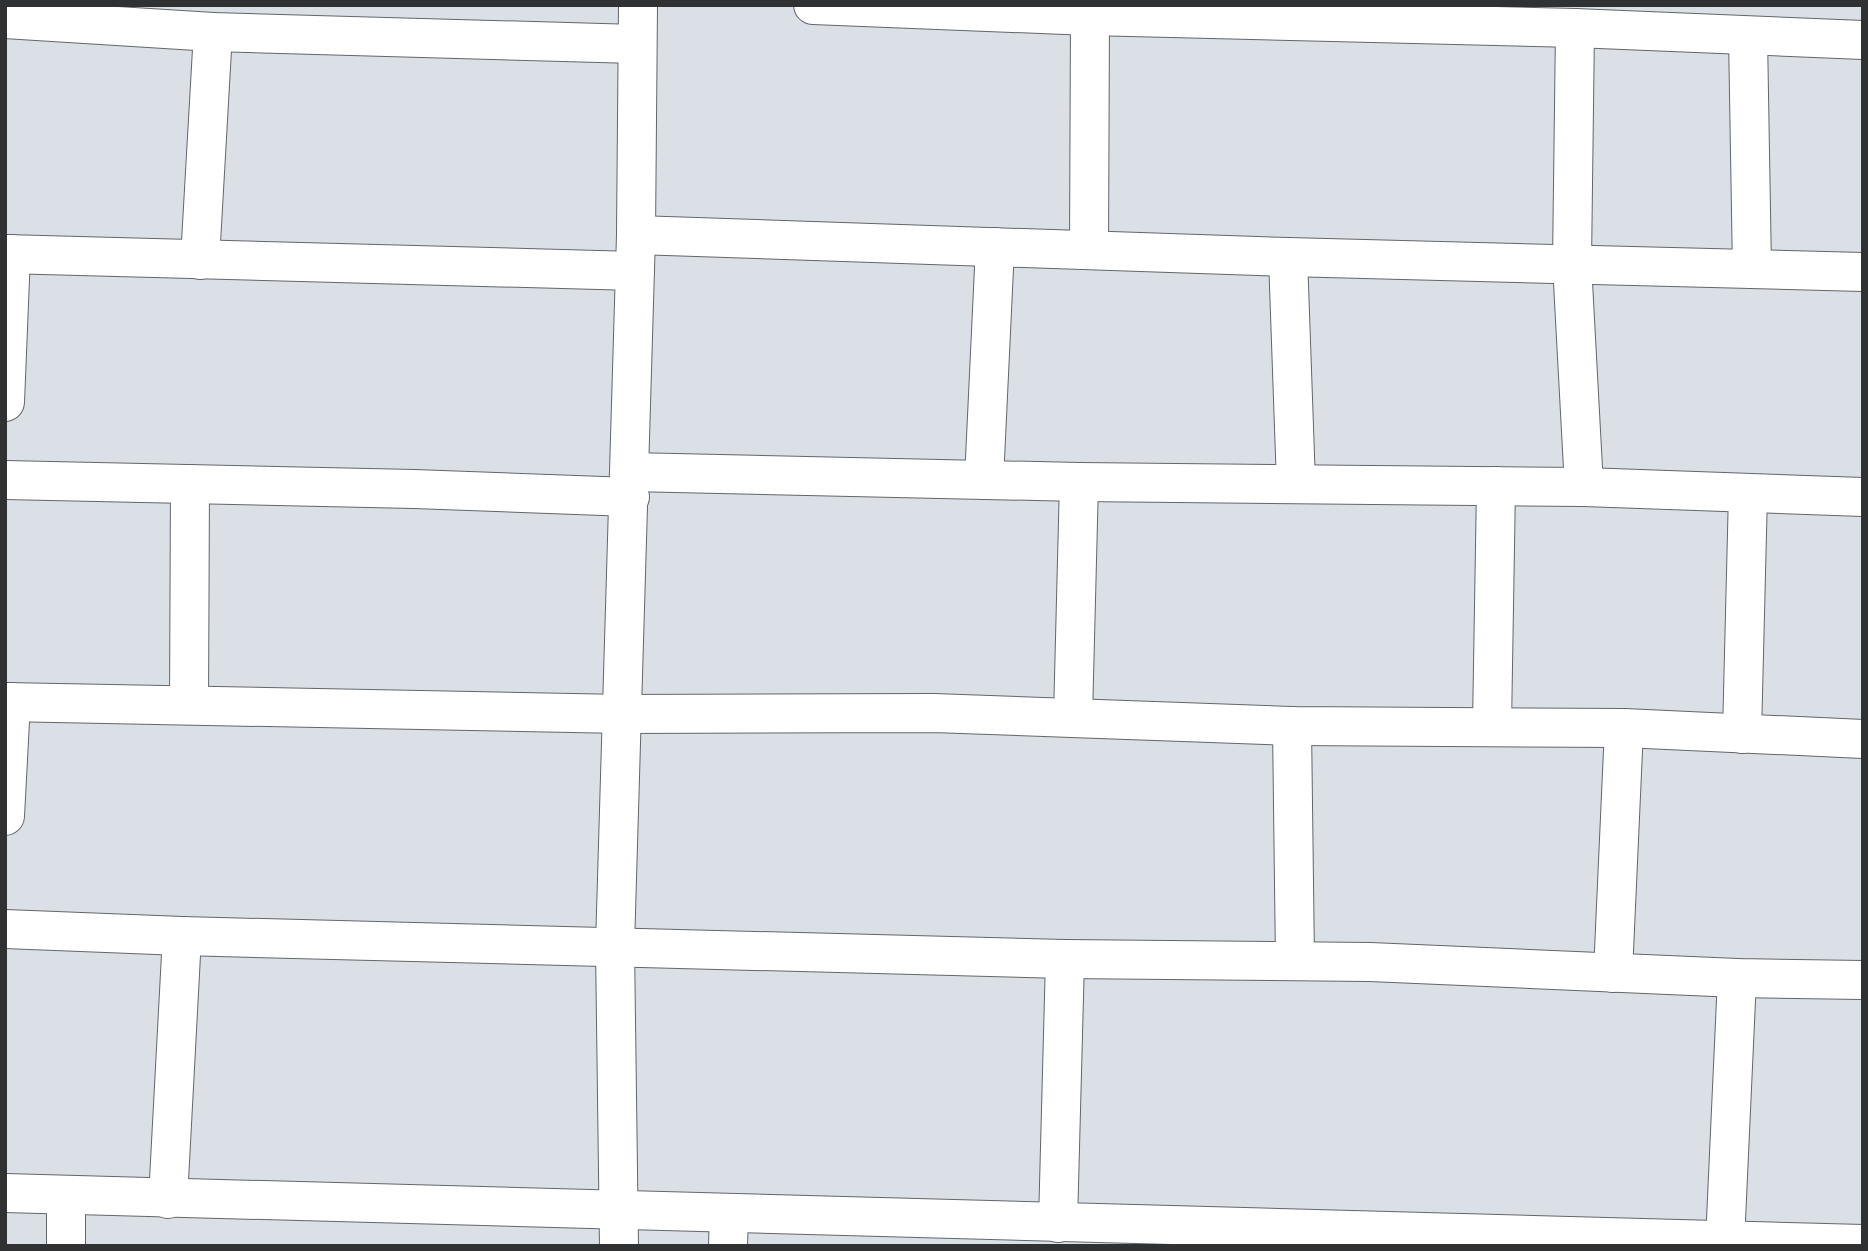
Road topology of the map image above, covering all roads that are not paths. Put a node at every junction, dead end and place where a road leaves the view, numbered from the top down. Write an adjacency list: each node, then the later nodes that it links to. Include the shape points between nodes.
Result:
1 (638, 5): 11 (street)
2 (814, 5): 5 (street)
3 (1314, 13): 5 (street); 7 (street)
4 (13, 15): 8 (street)
5 (1090, 16): 13 (street)
6 (1651, 18): 7 (street); 9 (street)
7 (1575, 28): 18 (street)
8 (213, 32): 11 (street); 17 (street)
9 (1748, 36): 10 (street); 19 (street)
10 (1863, 40)
11 (636, 44): 14 (street)
12 (995, 247): 13 (street); 14 (street); 23 (street)
13 (1089, 250): 16 (street)
14 (636, 253): 17 (street); 27 (street)
15 (8, 254): 17 (street); 21 (street)
16 (1288, 257): 18 (street); 26 (street)
17 (200, 260)
18 (1572, 264): 19 (street); 29 (street)
19 (1752, 269): 20 (street)
20 (1863, 272)
21 (5, 402)
22 (5, 480): 25 (street)
23 (984, 480): 24 (street); 27 (street)
24 (1079, 482): 26 (street); 35 (street)
25 (190, 484): 27 (street, via 414,489); 33 (street)
26 (1296, 484): 28 (street)
27 (630, 485): 34 (street)
28 (1496, 486): 29 (street); 37 (street)
29 (1584, 487): 30 (street)
30 (1748, 494): 31 (street); 39 (street)
31 (1863, 497)
32 (8, 702): 33 (street); 41 (street)
33 (188, 705): 34 (street)
34 (623, 713): 35 (street); 44 (street)
35 (1073, 717): 36 (street)
36 (1293, 726): 37 (street); 46 (street)
37 (1492, 726): 38 (street)
38 (1624, 728): 39 (street); 47 (street)
39 (1742, 734): 40 (street)
40 (1863, 738)
41 (5, 816)
42 (5, 929): 43 (street)
43 (182, 936): 44 (street); 52 (street)
44 (615, 946): 45 (street); 54 (street)
45 (1065, 959): 46 (street); 53 (street)
46 (1295, 961): 47 (street)
47 (1613, 973): 48 (street)
48 (1737, 978): 49 (street); 57 (street)
49 (1863, 980)
50 (5, 1193): 51 (street)
51 (66, 1196): 52 (street); 60 (street)
52 (169, 1199): 54 (street)
53 (1058, 1223): 55 (street); 56 (street)
54 (619, 1227): 55 (street)
55 (728, 1229)
56 (1190, 1236): 58 (street)
57 (1725, 1242): 58 (street); 59 (street)
58 (1627, 1243)
59 (1863, 1244)
60 (66, 1246)

